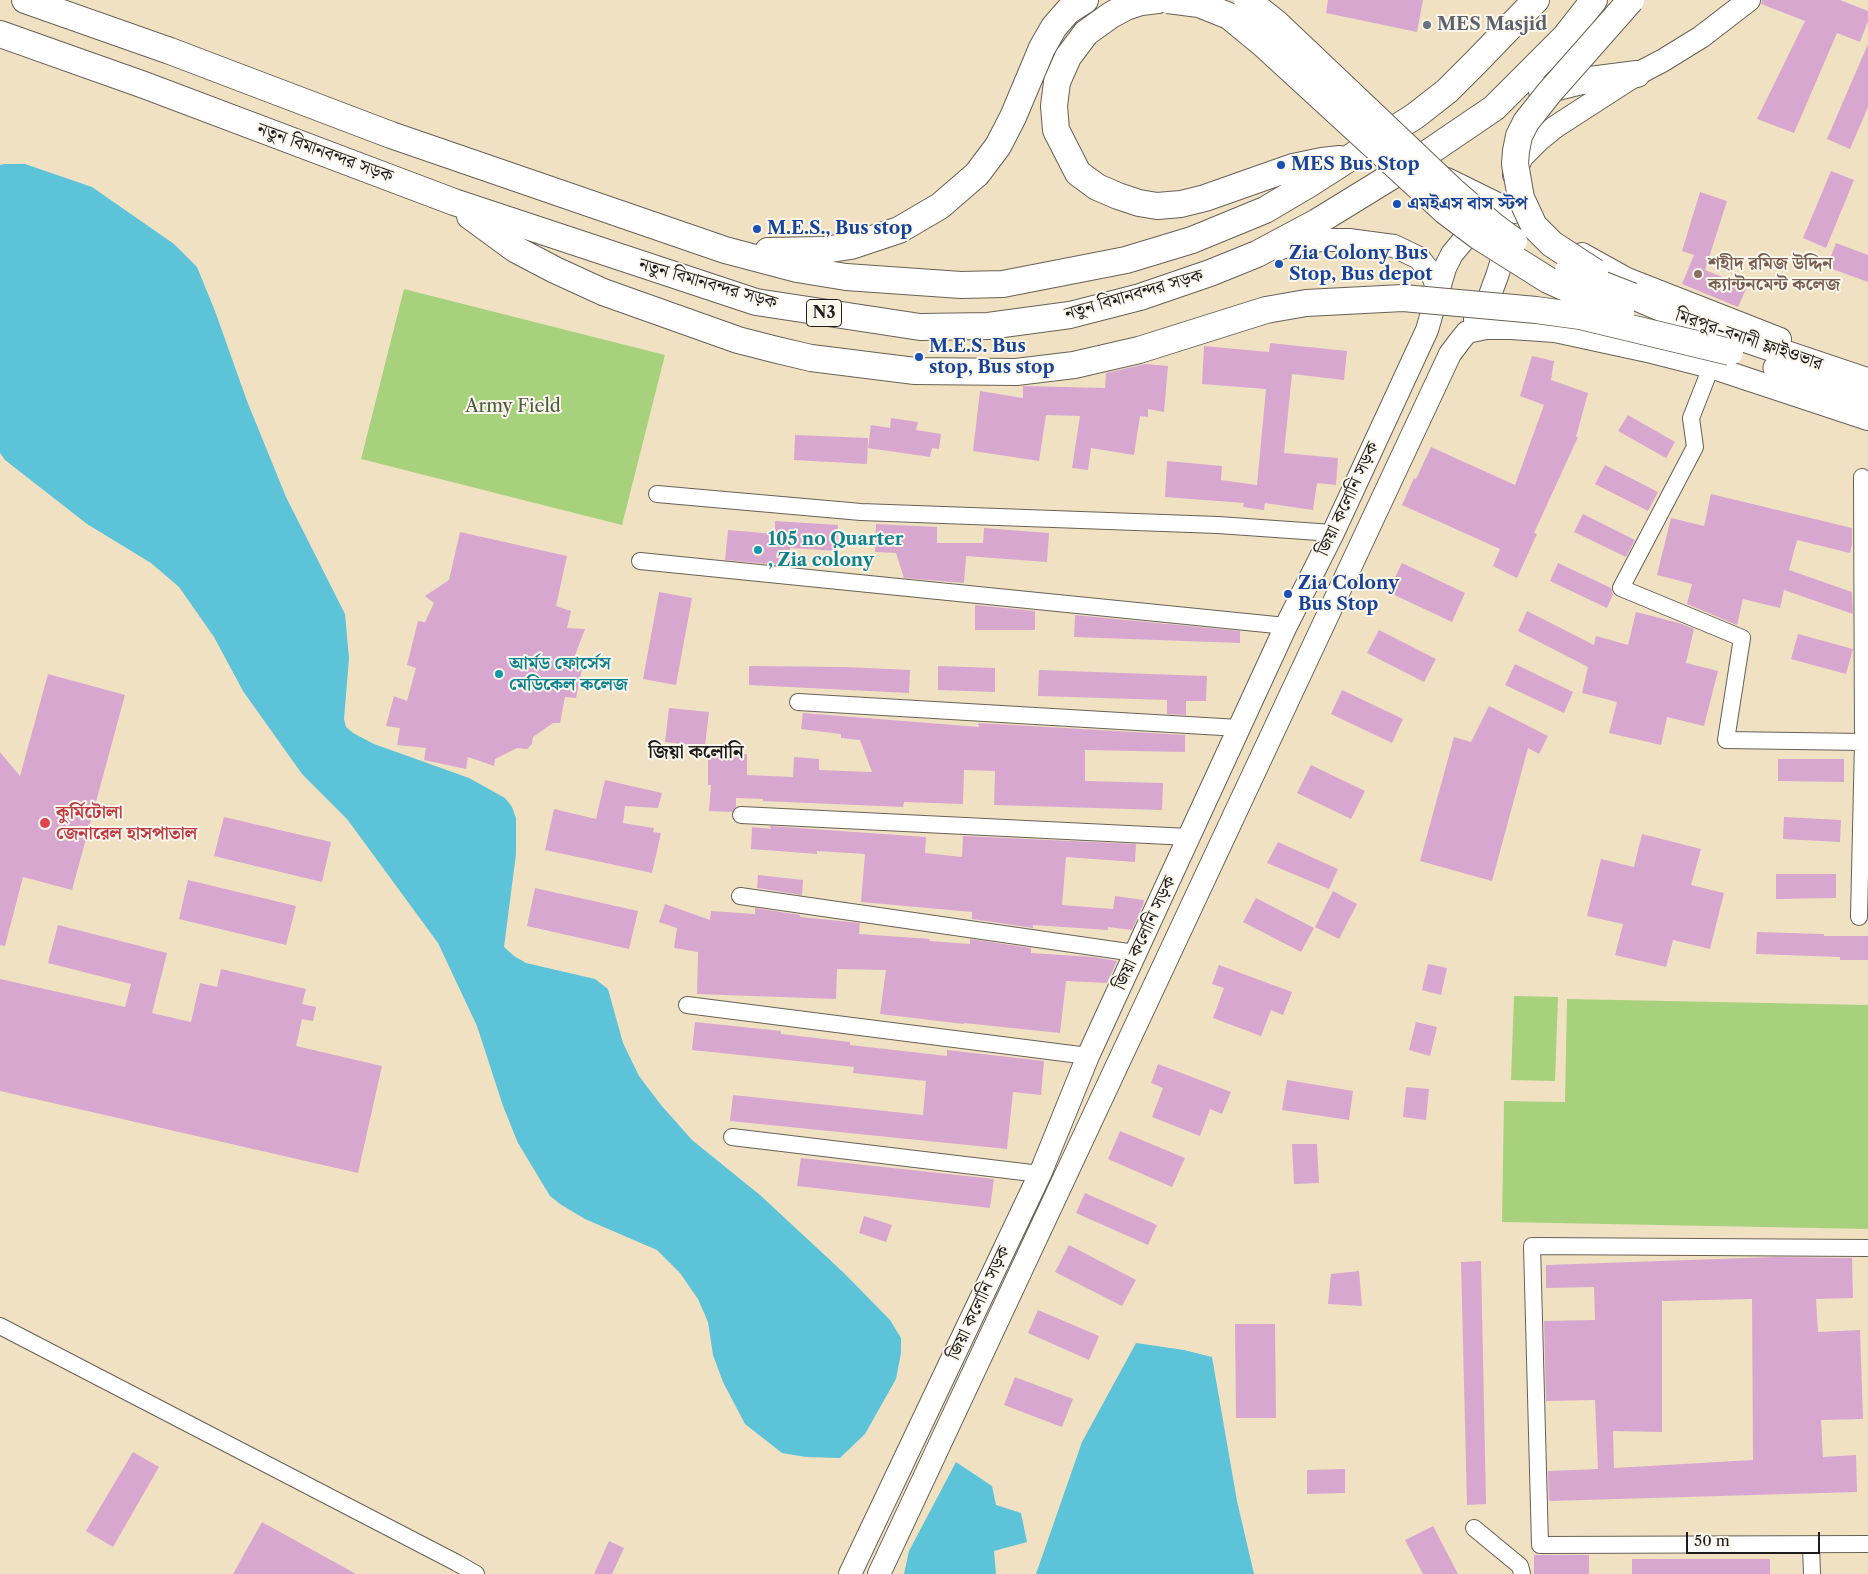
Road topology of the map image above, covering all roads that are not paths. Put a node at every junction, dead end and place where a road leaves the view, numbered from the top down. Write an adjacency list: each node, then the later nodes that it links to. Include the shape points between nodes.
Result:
1 (25, 0): 11 (highway, নতুন বিমানবন্দর সড়ক / N3)
2 (1085, 0): 19 (highway, via 1054,27 1013,117 978,174 926,215 899,230 851,246 789,252)
3 (1158, 0): 15 (highway, via 1141,2 1111,15 1086,33 1068,56 1057,82 1056,130 1078,173 1111,193 1157,206 1205,198 1293,168)
4 (1168, 0): 24 (highway, bridge, via 1199,4 1229,16 1445,211 1512,259 1548,280)
5 (1247, 0): 22 (highway, bridge, via 1276,23 1495,227 1556,266)
6 (1536, 0): 15 (highway, নতুন বিমানবন্দর সড়ক / N3, via 1447,90 1415,116)
7 (1594, 0): 14 (highway, নতুন বিমানবন্দর সড়ক / N3, via 1565,36)
8 (1631, 0): 22 (highway, bridge, via 1526,122 1519,136 1515,164 1521,198 1534,226 1552,244)
9 (1749, 0): 12 (main road, জিয়া কলোনি সড়ক, via 1701,36)
10 (0, 34): 13 (highway, নতুন বিমানবন্দর সড়ক / N3)
11 (159, 47): 13 (highway); 19 (highway, নতুন বিমানবন্দর সড়ক / N3, via 391,134)
12 (1637, 74): 14 (highway, via 1582,80 1532,93); 18 (main road, জিয়া কলোনি সড়ক, via 1538,140 1522,157)
13 (144, 85): 17 (highway, নতুন বিমানবন্দর সড়ক / N3)
14 (1494, 108): 16 (highway, নতুন বিমানবন্দর সড়ক / N3)
15 (1350, 158): 19 (highway, নতুন বিমানবন্দর সড়ক / N3, via 1265,210 1192,240 1126,260 1003,284 961,285 846,277 797,269)
16 (1412, 163): 18 (main road); 20 (highway, নতুন বিমানবন্দর সড়ক / N3, via 1317,222)
17 (454, 202): 20 (highway, নতুন বিমানবন্দর সড়ক / N3, via 756,302 920,327 988,326 1070,315 1140,297); 24 (highway, bridge, via 515,249 603,292 738,340 773,349 811,358 915,371 1016,372 1074,365 1138,350 1266,310 1306,303 1403,298 1580,316)
18 (1505, 206): 21 (main road, জিয়া কলোনি সড়ক, via 1482,222 1452,254); 23 (main road, জিয়া কলোনি সড়ক, via 1503,257 1490,294); 25 (main road, via 1592,261 1627,279 1756,330)
19 (725, 250)
20 (1257, 254): 21 (main road, via 1322,240 1394,246 1419,258 1433,276)
21 (1438, 293): 31 (main road, জিয়া কলোনি সড়ক, via 1426,330)
22 (1632, 296): 26 (main road, মিরপুর-বনানী ফ্লাইওভার, via 1690,321)
23 (1467, 332): 24 (main road, via 1511,328 1555,332 1652,352); 54 (main road, জিয়া কলোনি সড়ক, via 1450,354)
24 (1720, 360): 27 (main road, মিরপুর-বনানী ফ্লাইওভার); 28 (main road); 36 (street, via 1691,418 1695,447 1621,588 1742,638 1726,740)
25 (1868, 369)
26 (1868, 381)
27 (1868, 401)
28 (1868, 419)
29 (1862, 477): 36 (street)
30 (657, 494): 31 (street, via 861,512 1218,525)
31 (1333, 533): 33 (main road, জিয়া কলোনি সড়ক)
32 (640, 561): 33 (street)
33 (1286, 626): 35 (main road, জিয়া কলোনি সড়ক)
34 (798, 702): 35 (street)
35 (1239, 728): 39 (main road, জিয়া কলোনি সড়ক)
36 (1863, 742): 37 (street)
37 (1865, 778): 41 (street)
38 (741, 815): 39 (street)
39 (1189, 837): 42 (main road, জিয়া কলোনি সড়ক)
40 (740, 896): 42 (street)
41 (1858, 916)
42 (1136, 953): 44 (main road, জিয়া কলোনি সড়ক)
43 (687, 1005): 44 (street)
44 (1088, 1056): 46 (main road, জিয়া কলোনি সড়ক)
45 (732, 1137): 46 (street)
46 (1040, 1174): 53 (main road, জিয়া কলোনি সড়ক)
47 (1868, 1248): 51 (street, via 1532,1246 1540,1545)
48 (0, 1326): 52 (street)
49 (1474, 1528): 55 (street, via 1520,1566)
50 (1868, 1544): 51 (street)
51 (1811, 1545): 56 (street)
52 (476, 1574)
53 (850, 1574)
54 (879, 1574)
55 (1522, 1574)
56 (1812, 1574)

